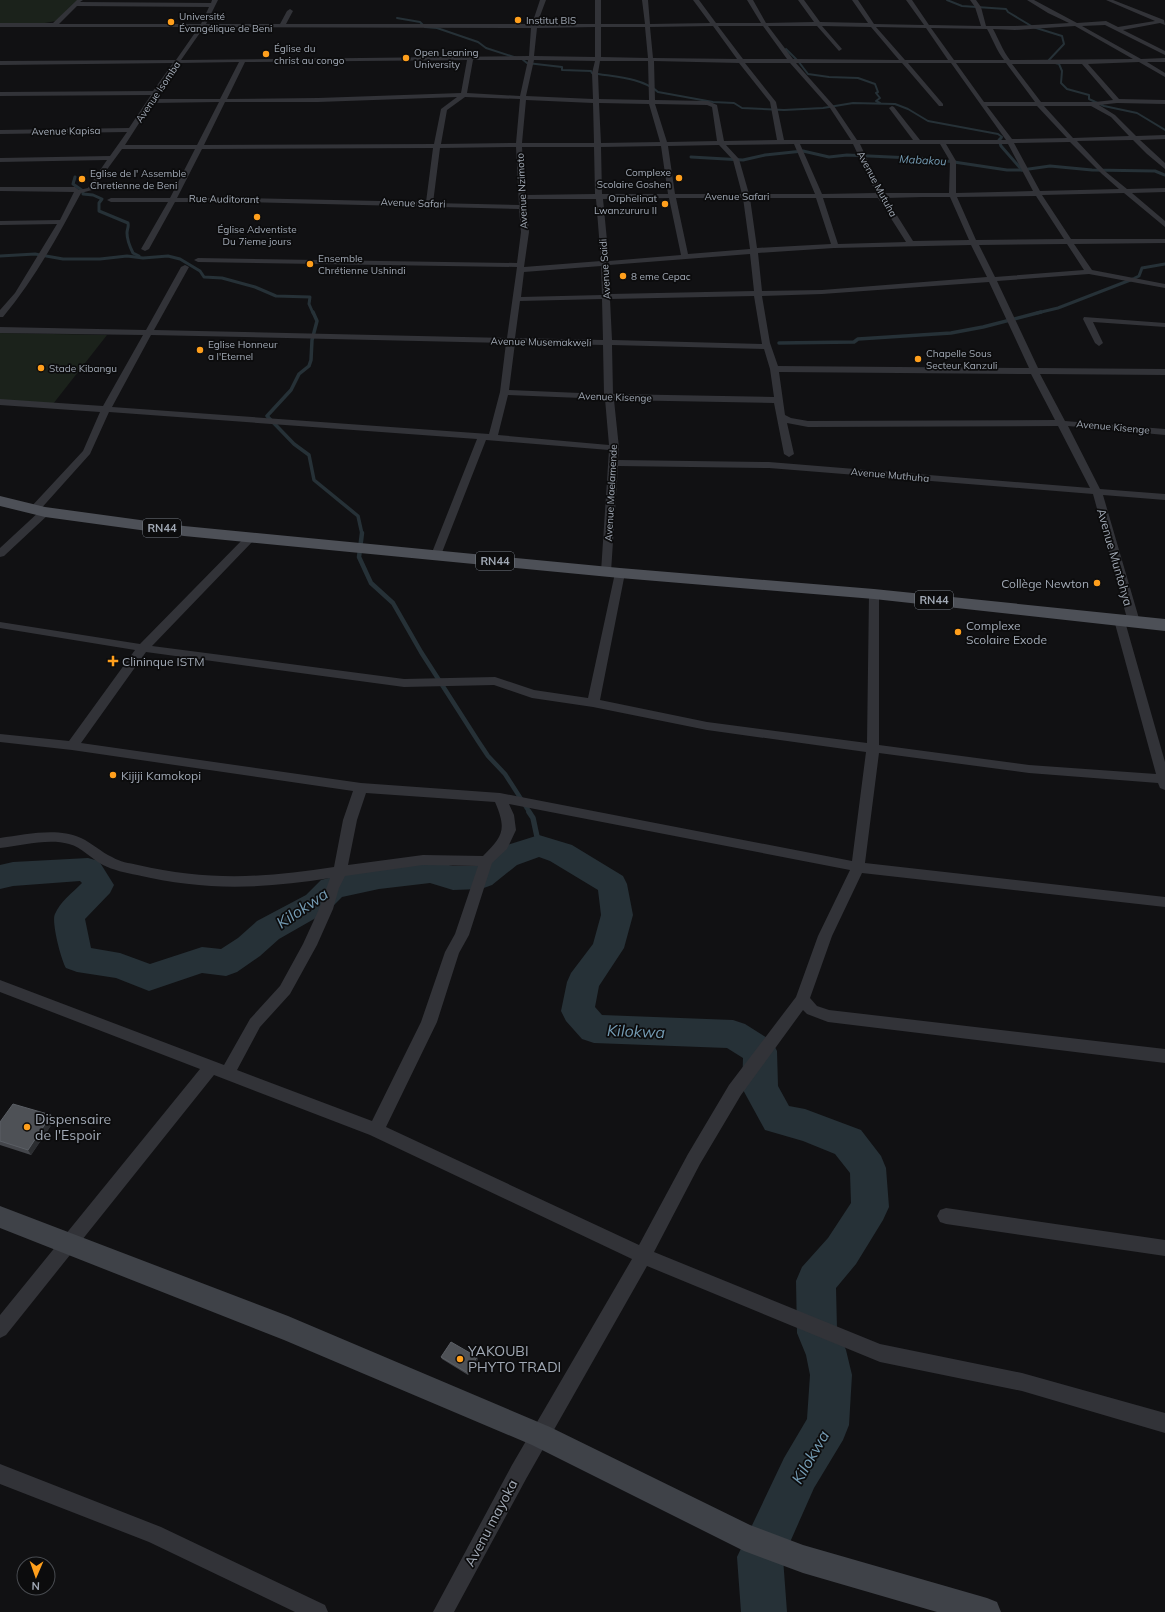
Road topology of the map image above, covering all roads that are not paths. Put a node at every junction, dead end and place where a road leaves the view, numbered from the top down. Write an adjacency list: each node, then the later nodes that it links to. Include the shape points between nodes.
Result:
1 (543, 0): 24 (street, Avenue Nzimoto)
2 (598, 0): 25 (street, Avenue Saidi)
3 (645, 0): 26 (street)
4 (696, 0): 27 (street)
5 (750, 0): 21 (street, Avenue Mutuha)
6 (801, 0): 18 (street)
7 (855, 0): 22 (street)
8 (909, 0): 28 (street)
9 (972, 0): 29 (street)
10 (1030, 0): 23 (street)
11 (1109, 0): 15 (street)
12 (78, 2): 13 (street); 16 (street)
13 (214, 3): 20 (street, Avenue Isomba)
14 (290, 11): 17 (street)
15 (1164, 22): 30 (street)
16 (55, 24): 19 (street); 20 (street)
17 (283, 24): 20 (street); 24 (street)
18 (818, 24): 21 (street); 22 (street); 31 (street)
19 (0, 25)
20 (203, 25): 38 (street, Avenue Isomba)
21 (765, 25): 27 (street); 41 (street, Avenue Mutuha)
22 (872, 25): 28 (street); 42 (street)
23 (1077, 25): 29 (street); 30 (street, via 1106,23); 45 (street)
24 (534, 26): 25 (street); 39 (street, Avenue Nzimoto)
25 (598, 26): 26 (street); 33 (street, Avenue Saidi)
26 (648, 26): 27 (street); 35 (street)
27 (716, 26): 40 (street)
28 (926, 26): 29 (street); 43 (street)
29 (986, 27): 44 (street, via 1000,45 1000,51)
30 (1117, 28): 32 (street)
31 (839, 49)
32 (1165, 53)
33 (598, 58): 35 (street); 39 (street); 55 (street, Avenue Saidi, via 595,73)
34 (470, 59): 36 (street); 39 (street); 51 (street)
35 (650, 59): 40 (street); 58 (street)
36 (243, 60): 38 (street); 53 (street)
37 (1165, 60): 45 (street)
38 (179, 61): 47 (street); 49 (street, Avenue Isomba)
39 (531, 61): 52 (street, Avenue Nzimoto)
40 (740, 61): 41 (street); 71 (street, via 773,102)
41 (791, 61): 42 (street); 75 (street, Avenue Mutuha, via 831,106)
42 (904, 61): 43 (street); 62 (street)
43 (951, 61): 44 (street); 59 (street)
44 (1007, 61): 46 (street); 60 (street)
45 (1141, 61): 46 (street); 48 (street)
46 (1084, 62): 56 (street)
47 (0, 63)
48 (1165, 75)
49 (156, 93): 50 (street); 54 (street, Avenue Isomba)
50 (0, 94)
51 (464, 95): 52 (street); 53 (street); 77 (street, via 444,109)
52 (523, 98): 55 (street); 78 (street, Avenue Nzimoto)
53 (222, 100): 54 (street); 81 (street)
54 (151, 101): 64 (street, Avenue Isomba)
55 (596, 101): 58 (street); 79 (street, Avenue Saidi)
56 (1117, 101): 57 (street); 61 (street)
57 (1165, 102)
58 (652, 103): 74 (street, via 708,103 715,106); 76 (street)
59 (982, 104): 60 (street); 70 (street)
60 (1040, 104): 61 (street); 68 (street)
61 (1092, 104): 67 (street, via 1113,116)
62 (941, 106)
63 (892, 108): 73 (street)
64 (132, 130): 65 (street, Avenue Kapisa); 80 (street, Avenue Isomba)
65 (0, 132)
66 (1165, 137): 67 (street)
67 (1134, 138): 68 (street); 84 (street)
68 (1072, 140): 70 (street); 88 (street)
69 (942, 141): 70 (street); 73 (street); 89 (street, via 952,161)
70 (1010, 141): 90 (street)
71 (781, 142): 72 (street); 74 (street)
72 (796, 142): 75 (street); 93 (street)
73 (918, 142): 75 (street)
74 (721, 143): 76 (street); 92 (street, via 737,160)
75 (856, 143): 94 (street, Avenue Mutuha)
76 (664, 144): 79 (street); 96 (street)
77 (437, 145): 78 (street); 81 (street); 100 (street)
78 (519, 145): 79 (street); 95 (street, Avenue Nzimoto)
79 (597, 145): 91 (street, Avenue Saidi)
80 (120, 147): 81 (street); 82 (street, Avenue Isomba)
81 (198, 147): 97 (street)
82 (112, 158): 83 (street); 87 (street, Avenue Isomba, via 90,189)
83 (0, 160)
84 (1165, 167)
85 (0, 189): 87 (street)
86 (1165, 190): 88 (street, Avenue Safari)
87 (81, 191): 102 (street)
88 (1126, 192): 90 (street, Avenue Safari); 104 (street)
89 (952, 194): 90 (street, Avenue Safari); 94 (street, Avenue Safari); 107 (street, Avenue Muntohya)
90 (1038, 194): 105 (street)
91 (598, 196): 95 (street, Avenue Safari); 96 (street, Avenue Safari); 114 (street, Avenue Saidi)
92 (746, 196): 93 (street, Avenue Safari); 96 (street, Avenue Safari); 111 (street)
93 (819, 196): 94 (street, Avenue Safari); 109 (street)
94 (881, 196): 108 (street, Avenue Mutuha)
95 (521, 197): 101 (street, Avenue Nzimoto)
96 (672, 197): 112 (street)
97 (173, 199): 98 (street, Rue Auditorant); 99 (street, Rue Auditorant); 110 (street)
98 (111, 200)
99 (352, 202): 100 (street, Avenue Safari)
100 (429, 204): 101 (street, Avenue Safari)
101 (522, 207): 116 (street, Avenue Nzimoto, via 525,232)
102 (62, 222): 103 (street); 123 (street, via 18,294)
103 (0, 223)
104 (1165, 225)
105 (1069, 241): 106 (street); 107 (street); 117 (street)
106 (1165, 241)
107 (974, 243): 108 (street); 118 (street, Avenue Muntohya)
108 (912, 245): 109 (street)
109 (835, 246): 111 (street)
110 (145, 249)
111 (754, 251): 112 (street); 120 (street)
112 (685, 257): 114 (street)
113 (198, 260): 116 (street)
114 (605, 264): 116 (street); 121 (street, Avenue Saidi)
115 (185, 267): 126 (street)
116 (520, 267): 122 (street, Avenue Nzimoto)
117 (1089, 272): 118 (street); 119 (street)
118 (992, 280): 120 (street); 132 (street, Avenue Muntohya, via 1012,318)
119 (1165, 286)
120 (758, 294): 121 (street); 130 (street)
121 (607, 298): 122 (street); 128 (street, Avenue Saidi)
122 (517, 299): 127 (street, Avenue Nzimoto)
123 (0, 315)
124 (1165, 325): 129 (street, via 1087,319)
125 (0, 330): 126 (street, Avenue Musemakweli)
126 (147, 332): 127 (street, Avenue Musemakweli); 138 (street)
127 (510, 342): 128 (street, Avenue Musemakweli); 134 (street)
128 (609, 343): 130 (street, Avenue Musemakweli); 135 (street, Avenue Maelamende)
129 (1099, 343)
130 (767, 347): 131 (street)
131 (774, 369): 132 (street); 136 (street)
132 (1034, 370): 133 (street); 140 (street, Avenue Muntohya)
133 (1165, 372)
134 (504, 392): 135 (street, Avenue Kisenge); 142 (street)
135 (609, 397): 136 (street, Avenue Kisenge); 143 (street, Avenue Maelamende)
136 (778, 400): 139 (street)
137 (0, 402): 138 (street)
138 (106, 409): 142 (street); 149 (street, via 87,452)
139 (781, 416): 140 (street, Avenue Kisenge, via 808,424); 144 (street)
140 (1061, 423): 141 (street, Avenue Kisenge); 146 (street, Avenue Muntohya)
141 (1165, 432)
142 (488, 436): 143 (street); 152 (street)
143 (614, 448): 145 (street, Avenue Maelamende)
144 (789, 454)
145 (614, 463): 146 (street, Avenue Muthuha, via 769,465); 153 (street, Avenue Maelamende)
146 (1097, 492): 147 (street, Avenue Muthuha); 155 (street, Avenue Muntohya)
147 (1165, 497)
148 (0, 501): 149 (main road, RN44)
149 (39, 511): 150 (main road, RN44); 151 (street)
150 (250, 538): 152 (main road, RN44); 158 (street)
151 (0, 554)
152 (436, 555): 153 (main road, RN44)
153 (613, 573): 154 (main road, RN44); 159 (street, Avenue Maelamende)
154 (874, 594): 155 (main road, RN44); 162 (street, Avenu mayoka)
155 (1127, 621): 157 (main road, RN44); 163 (street, Avenue Muntohya)
156 (0, 625): 158 (street)
157 (1165, 625)
158 (143, 648): 159 (street, via 404,683 495,681 532,694); 161 (street)
159 (593, 703): 162 (street, via 707,726)
160 (0, 738): 161 (street)
161 (72, 746): 164 (street)
162 (872, 749): 163 (street, via 1029,769); 167 (street, Avenu mayoka)
163 (1164, 781)
164 (361, 788): 165 (street); 168 (street, via 350,820)
165 (500, 798): 167 (street); 169 (street, via 507,815 509,830 502,845)
166 (0, 843): 168 (street, via 58,838 70,840 80,843 93,854 113,864 158,874 219,882 266,881)
167 (858, 867): 170 (street); 172 (street, Avenu mayoka, via 825,936)
168 (340, 871): 169 (street, via 423,860); 175 (street, via 310,945 285,990 255,1023)
169 (482, 872): 176 (street, via 462,935 452,952 429,1022)
170 (1165, 902)
171 (0, 986): 174 (street)
172 (802, 1000): 173 (street, via 812,1010 828,1016); 181 (street, Avenu mayoka, via 735,1090 694,1159)
173 (1165, 1056)
174 (212, 1066): 175 (street); 179 (street)
175 (228, 1072): 176 (street)
176 (376, 1130): 181 (street)
177 (946, 1216): 180 (street)
178 (0, 1218): 179 (street)
179 (70, 1243): 182 (street); 184 (street, via 288,1329)
180 (1165, 1248)
181 (644, 1256): 183 (street, via 880,1352 1022,1382); 184 (street, Avenu mayoka)
182 (0, 1329)
183 (1165, 1423)
184 (541, 1436): 186 (street, via 744,1537 803,1559); 188 (street, Avenu mayoka)
185 (0, 1474): 187 (street, via 154,1534)
186 (977, 1611)
187 (318, 1612)
188 (443, 1612)

